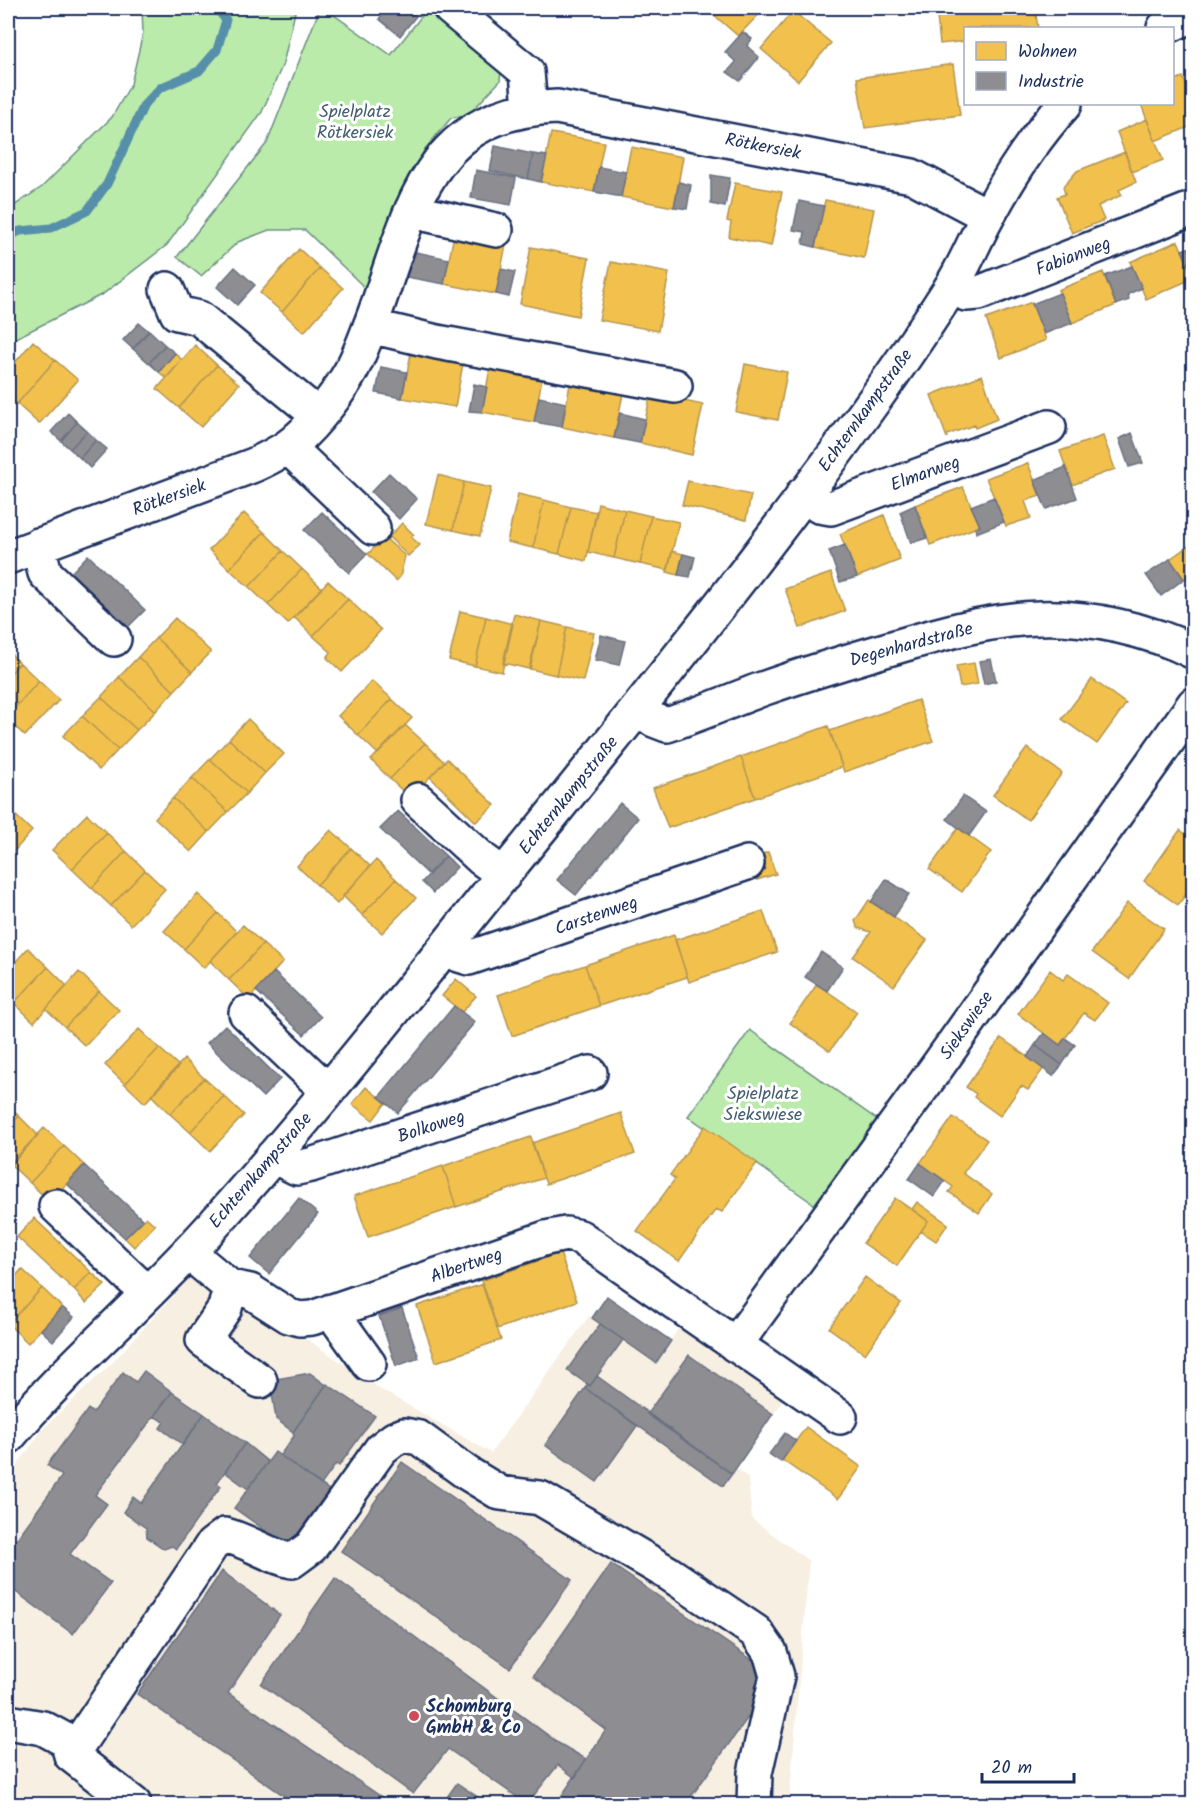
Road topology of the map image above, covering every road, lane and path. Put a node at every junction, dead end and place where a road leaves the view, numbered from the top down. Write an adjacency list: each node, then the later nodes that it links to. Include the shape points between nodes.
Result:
1 (450, 8): 3 (street, via 527,72)
2 (1064, 105): 6 (street, Echternkampstraße, via 1041,130)
3 (530, 108): 5 (street, Rötkersiek, via 472,129 445,153); 6 (street, Rötkersiek, via 557,107 912,176)
4 (1194, 208): 8 (street, Fabianweg, via 979,293 966,294)
5 (412, 209): 7 (street); 10 (street, Rötkersiek)
6 (988, 216): 8 (street, Echternkampstraße)
7 (496, 230)
8 (952, 286): 15 (street, Echternkampstraße, via 912,347)
9 (166, 290): 12 (street, via 177,313 199,318)
10 (370, 326): 11 (street); 12 (street, Rötkersiek, via 349,375)
11 (675, 386)
12 (319, 417): 14 (street, Rötkersiek)
13 (1049, 427): 15 (street, Elmarweg, via 831,508 819,506)
14 (288, 447): 16 (street); 17 (street, Rötkersiek, via 254,465)
15 (803, 494): 22 (street, Echternkampstraße)
16 (374, 528)
17 (38, 545): 18 (street, Rötkersiek); 19 (street, via 45,573)
18 (8, 557)
19 (114, 639)
20 (1194, 652): 22 (street, Degenhardstraße, via 1129,629 1076,620 1005,620 853,660 667,725)
21 (1194, 704): 36 (street, Siekswiese, via 853,1171)
22 (638, 708): 25 (street, Echternkampstraße)
23 (418, 800): 25 (street)
24 (747, 863): 26 (street, Carstenweg, via 469,958 459,956)
25 (504, 875): 26 (street, Echternkampstraße)
26 (447, 945): 29 (street, Echternkampstraße)
27 (246, 1013): 29 (street)
28 (590, 1073): 30 (street, Bolkoweg, via 311,1165 297,1168)
29 (328, 1091): 30 (street, Echternkampstraße)
30 (273, 1156): 32 (street, Echternkampstraße)
31 (56, 1206): 34 (street)
32 (188, 1252): 33 (street, Albertweg); 34 (street, Echternkampstraße)
33 (230, 1287): 35 (street, Albertweg, via 250,1291 300,1319); 38 (street, via 225,1308 202,1340)
34 (147, 1293): 40 (street, Echternkampstraße)
35 (332, 1311): 36 (street, Albertweg, via 566,1234 580,1237); 37 (street)
36 (735, 1345): 39 (street, Albertweg)
37 (369, 1364)
38 (260, 1381)
39 (840, 1417)
40 (8, 1437)
41 (8, 1722): 42 (street, via 51,1732 67,1741)
42 (71, 1755): 43 (street); 44 (street, via 212,1545 225,1535 292,1561 311,1547 381,1449 404,1435 419,1438 500,1493 540,1498 668,1573 756,1632 770,1652 777,1677 755,1773)
43 (134, 1804)
44 (754, 1804)

